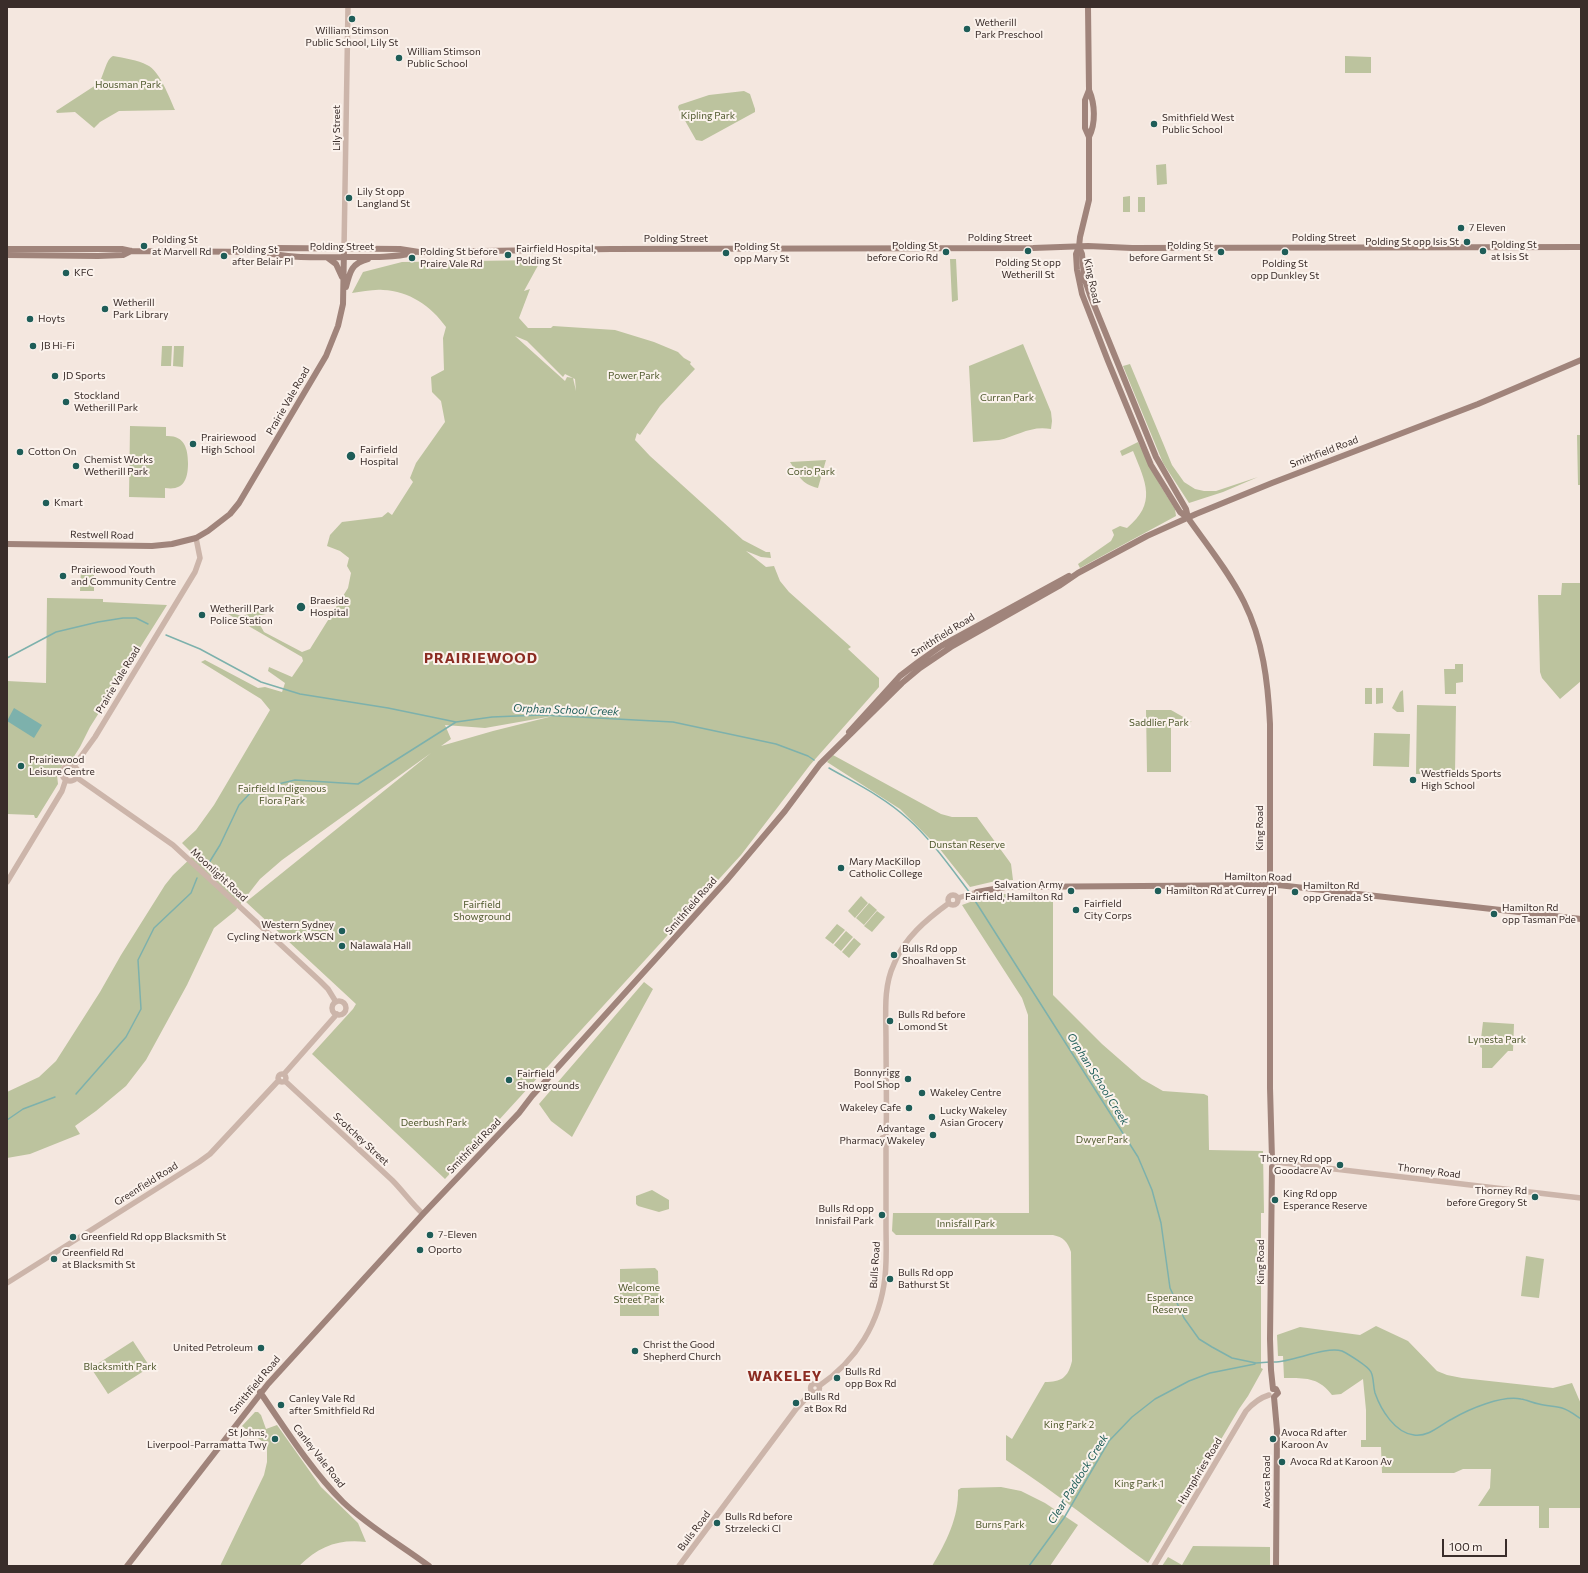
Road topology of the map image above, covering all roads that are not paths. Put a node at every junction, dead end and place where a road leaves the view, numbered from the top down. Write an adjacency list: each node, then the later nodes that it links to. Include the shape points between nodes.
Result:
1 (348, 7): 6 (street, Lily Street)
2 (1088, 7): 3 (main road, King Road, via 1089,90 1093,100 1093,129 1089,137 1089,200)
3 (1079, 247): 4 (main road, Polding Street); 9 (main road, Polding Street); 17 (main road, King Road, via 1076,254 1077,270 1091,321 1151,465 1180,512)
4 (1581, 247)
5 (7, 249): 7 (main road, Polding Street)
6 (344, 249): 8 (main road, Polding Street, via 276,248); 9 (main road, Polding Street, via 400,249); 13 (main road, Prairie Vale Road)
7 (131, 251): 8 (main road, Polding Street); 10 (main road, Polding Street, via 123,255 98,256)
8 (265, 252): 12 (main road, Polding Street, via 276,255)
9 (419, 252): 11 (main road, Polding Street, via 402,256)
10 (7, 255)
11 (380, 256): 13 (main road, Polding Street); 15 (main road, via 355,265 348,277)
12 (327, 257): 13 (main road, Polding Street); 14 (main road, via 336,264)
13 (344, 257): 14 (main road, Prairie Vale Road)
14 (344, 280): 15 (main road, Prairie Vale Road)
15 (344, 295): 18 (main road, Prairie Vale Road, via 338,326 326,356 241,498 219,524)
16 (1581, 360): 17 (main road, Smithfield Road, via 1478,404 1279,480)
17 (1188, 518): 20 (main road, Smithfield Road, via 1147,536); 32 (main road, King Road, via 1244,602 1265,668 1270,724)
18 (196, 538): 19 (main road, Restwell Road, via 158,546); 28 (street, Prairie Vale Road, via 200,558 195,572 95,737)
19 (7, 544)
20 (1078, 573): 21 (main road, Smithfield Road); 22 (main road, Smithfield Road)
21 (1062, 584): 22 (main road, via 1028,601); 23 (main road, Smithfield Road)
22 (1023, 600): 23 (main road, via 1020,605); 25 (main road, Smithfield Road, via 941,646)
23 (990, 625): 24 (main road, Smithfield Road)
24 (951, 647): 25 (main road, via 937,652 905,676); 26 (main road, Smithfield Road, via 908,677)
25 (900, 676): 26 (main road); 27 (main road, Smithfield Road)
26 (876, 709): 27 (main road, Smithfield Road)
27 (841, 743): 41 (main road, Smithfield Road, via 669,946 509,1124)
28 (74, 766): 29 (street, via 77,770); 30 (street, via 63,768 62,774)
29 (76, 777): 30 (street); 35 (street, Moonlight Road, via 173,845 320,980)
30 (66, 780): 31 (street, via 62,791)
31 (7, 882)
32 (1270, 886): 33 (main road, Hamilton Road, via 1005,887); 34 (main road, Hamilton Road); 39 (main road, King Road, via 1270,1088)
33 (977, 892): 38 (street, Hamilton Road, via 958,898 954,895 949,896 949,904 930,917 900,951 889,975 886,1001)
34 (1581, 919)
35 (336, 1002): 36 (street, via 332,1009); 36 (street, via 342,1002 345,1008 342,1013)
36 (337, 1014): 37 (street, Greenfield Road)
37 (282, 1078): 41 (street, Scotchey Street, via 392,1180); 42 (street, Greenfield Road, via 210,1154)
38 (886, 1137): 48 (street, Bulls Road, via 881,1141 886,1145 886,1269 882,1298 875,1320 846,1364 819,1386 819,1391 812,1392 796,1410)
39 (1273, 1163): 40 (street, Thorney Road); 43 (main road, King Road)
40 (1581, 1198)
41 (423, 1214): 44 (main road, Smithfield Road)
42 (7, 1283)
43 (1270, 1357): 45 (main road, Avoca Road, via 1273,1388 1278,1393)
44 (260, 1392): 46 (main road, Smithfield Road); 47 (main road, Canley Vale Road, via 302,1453 334,1492 363,1519)
45 (1272, 1396): 49 (street, Humphries Road, via 1262,1397 1246,1412); 50 (main road, Avoca Road, via 1277,1430)
46 (127, 1566)
47 (429, 1566)
48 (679, 1566)
49 (1154, 1566)
50 (1276, 1566)

